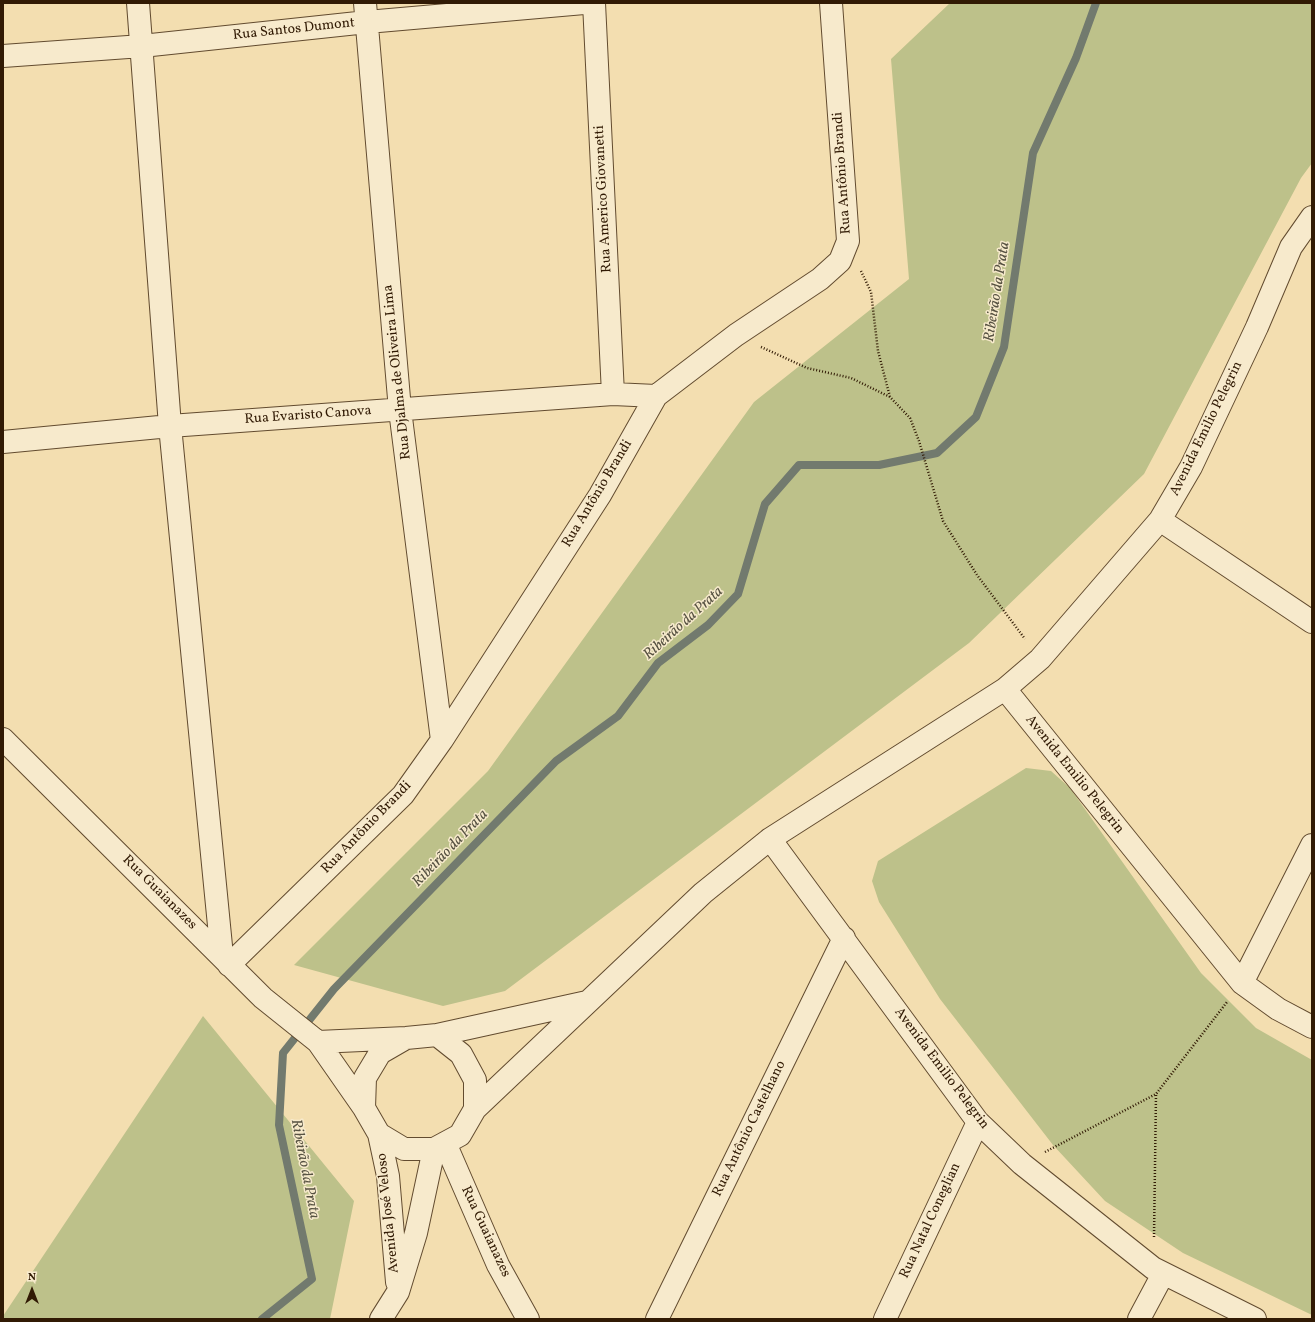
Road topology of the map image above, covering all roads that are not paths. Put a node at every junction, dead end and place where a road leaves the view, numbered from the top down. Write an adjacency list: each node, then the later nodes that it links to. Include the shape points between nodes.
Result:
1 (138, 3): 6 (street)
2 (584, 3): 5 (street, Rua Santos Dumont)
3 (594, 3): 9 (street, Rua Americo Giovanetti)
4 (831, 3): 10 (street, Rua Antônio Brandi, via 848,242 840,261 820,279 736,335)
5 (366, 12): 6 (street, Rua Santos Dumont); 11 (street, Rua Djalma de Oliveira Lima)
6 (142, 46): 7 (street, Rua Santos Dumont); 12 (street)
7 (3, 56)
8 (1312, 217): 14 (street, Avenida Emilio Pelegrin, via 1291,247 1257,327 1191,467)
9 (613, 394): 10 (street, Rua Evaristo Canova); 11 (street, Rua Evaristo Canova)
10 (656, 396): 18 (street, Rua Antônio Brandi, via 600,495)
11 (400, 410): 12 (street, Rua Evaristo Canova); 18 (street, Rua Djalma de Oliveira Lima)
12 (170, 426): 13 (street, Rua Evaristo Canova); 22 (street)
13 (3, 442)
14 (1160, 520): 15 (street); 16 (street, Avenida Emilio Pelegrin, via 1040,659)
15 (1312, 622)
16 (1005, 689): 19 (street, Avenida Emilio Pelegrin); 23 (street, Avenida Emilio Pelegrin)
17 (3, 739): 22 (street, Rua Guaianazes)
18 (442, 740): 22 (street, Rua Antônio Brandi, via 403,795)
19 (770, 839): 21 (street, Avenida Emilio Pelegrin); 24 (street, Avenida Emilio Pelegrin, via 703,893)
20 (1312, 845): 23 (street)
21 (844, 938): 31 (street, Avenida Emilio Pelegrin); 38 (street, Rua Antônio Castelhano)
22 (226, 960): 27 (street, Rua Guaianazes, via 262,998)
23 (1242, 983): 25 (street, Avenida Emilio Pelegrin, via 1278,1009)
24 (588, 1001): 26 (street); 30 (street, Avenida Emilio Pelegrin)
25 (1312, 1027)
26 (437, 1035): 28 (street); 30 (street, via 461,1054 475,1080)
27 (312, 1037): 28 (street); 29 (street, Rua Guaianazes)
28 (406, 1038): 29 (street, via 380,1053 365,1078)
29 (364, 1108): 32 (street)
30 (475, 1109): 33 (street, via 460,1135)
31 (978, 1122): 34 (street, Avenida Emilio Pelegrin, via 1022,1164); 39 (street, Rua Natal Coneglian)
32 (379, 1134): 33 (street, via 404,1149); 35 (street, Avenida José Veloso, via 388,1176)
33 (439, 1146): 35 (street, Avenida José Veloso); 37 (street, Rua Guaianazes)
34 (1158, 1271): 40 (street); 41 (street, Avenida Emilio Pelegrin)
35 (398, 1292): 36 (street, Avenida José Veloso)
36 (381, 1319)
37 (528, 1319)
38 (657, 1319)
39 (885, 1319)
40 (1139, 1319)
41 (1255, 1319)

